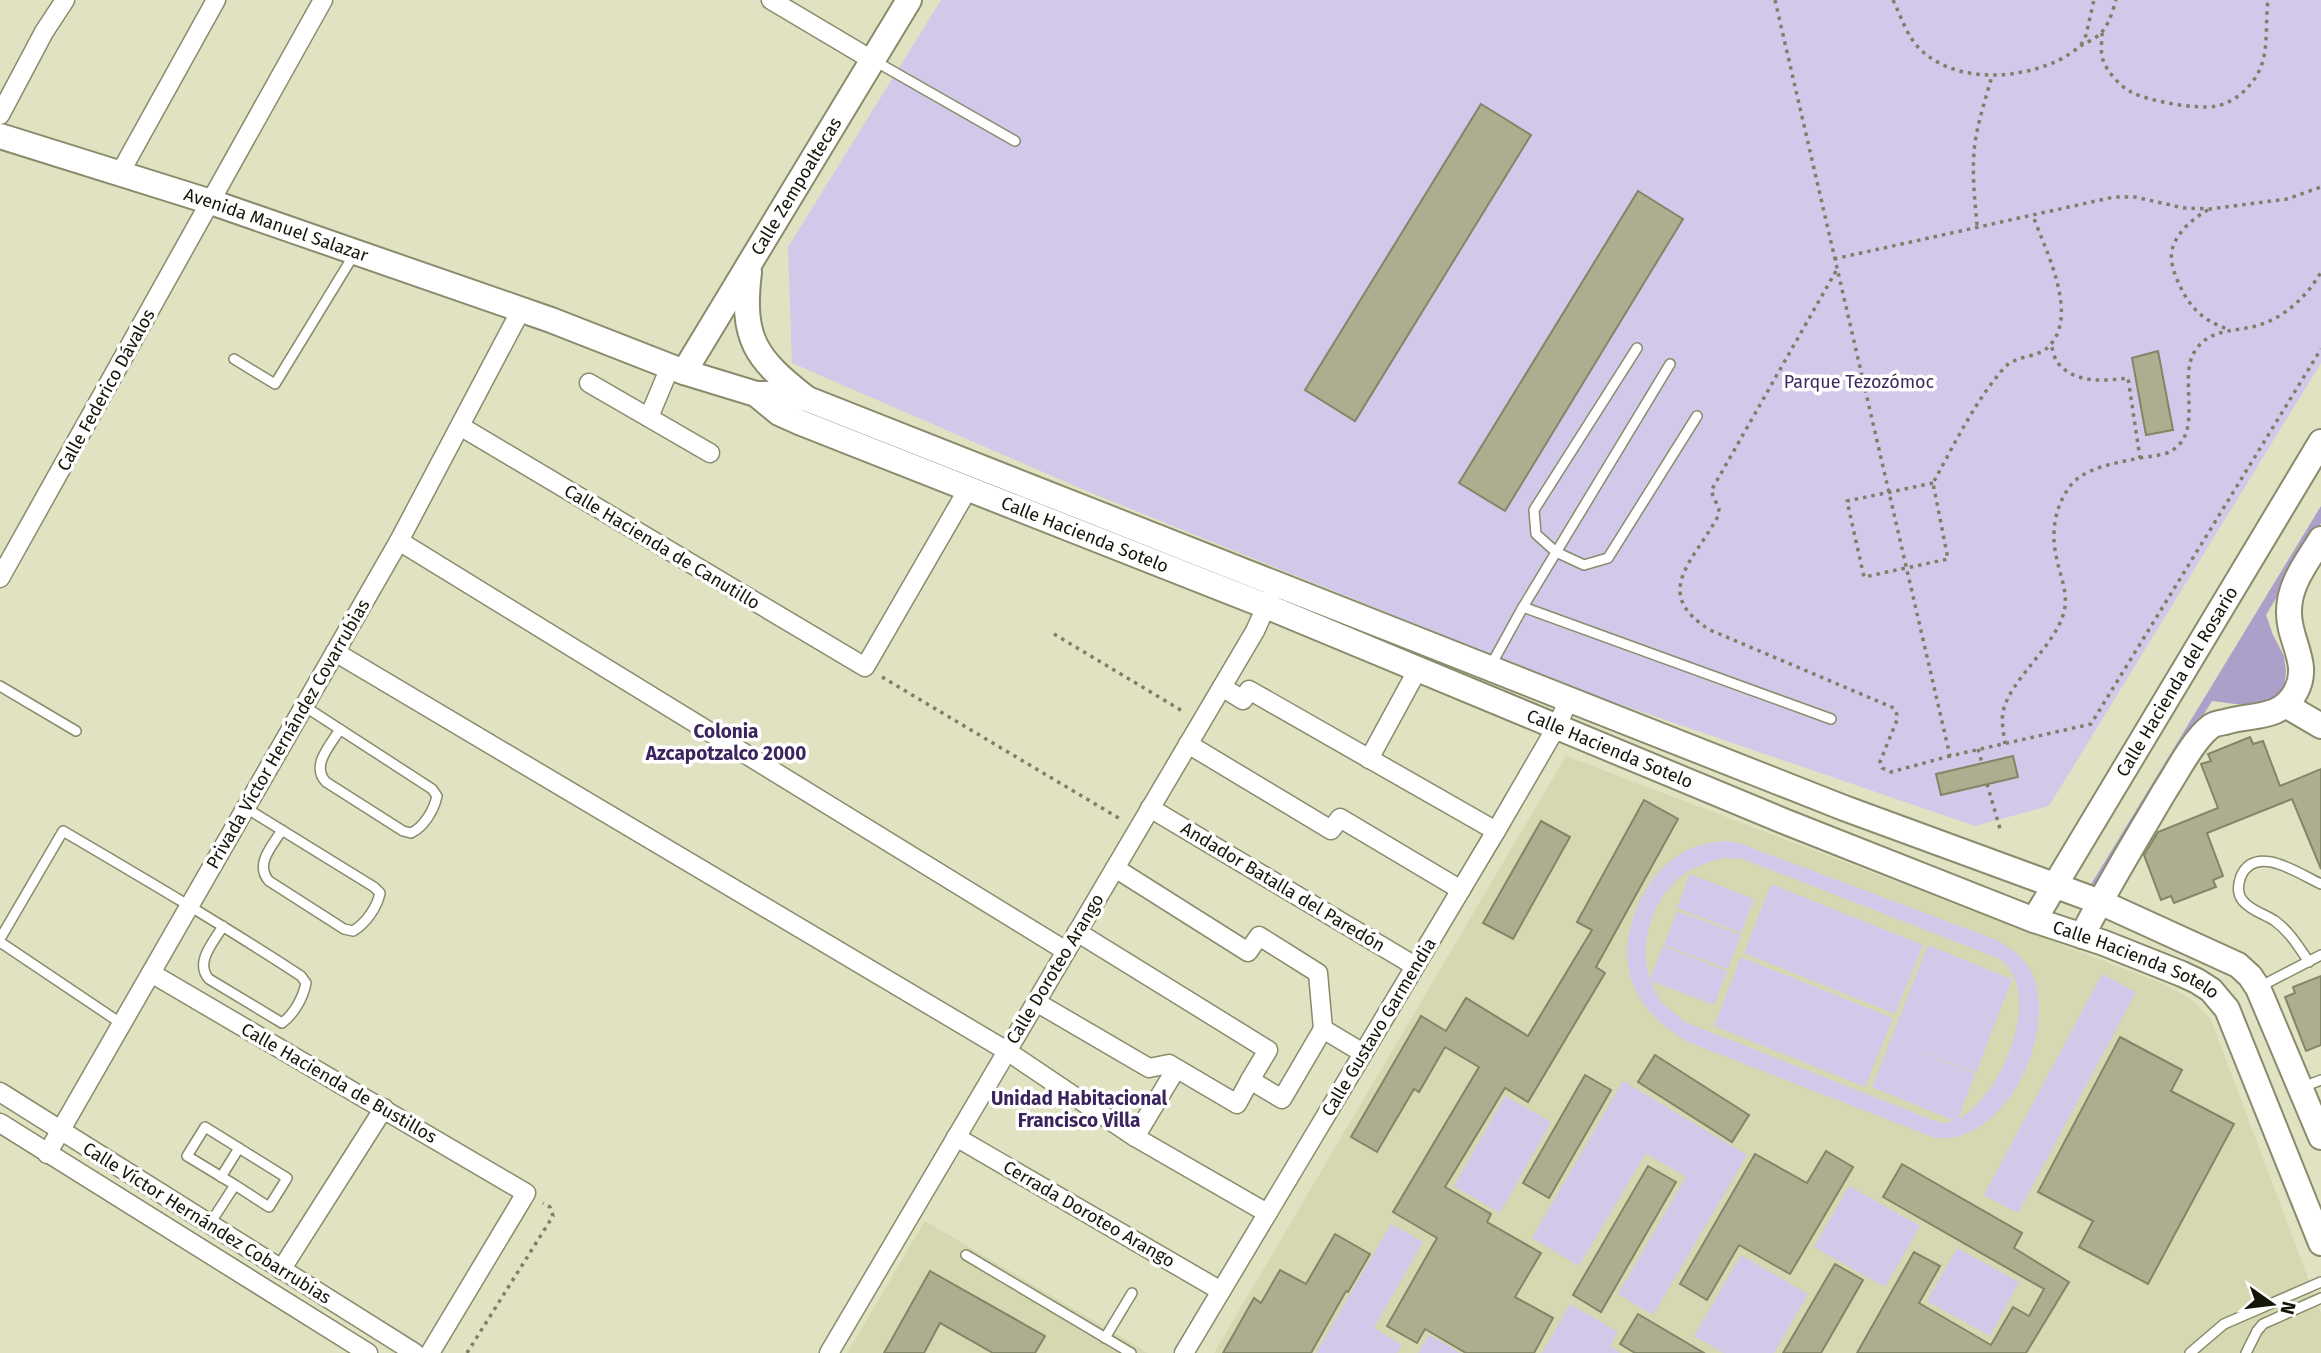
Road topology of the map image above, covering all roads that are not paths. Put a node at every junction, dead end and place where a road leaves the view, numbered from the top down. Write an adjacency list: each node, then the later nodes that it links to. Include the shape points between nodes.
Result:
1 (65, 0): 7 (street)
2 (216, 0): 10 (street)
3 (323, 0): 11 (street, Calle Federico Dávalos)
4 (771, 0): 6 (street)
5 (909, 0): 6 (street, Calle Zempoaltecas)
6 (872, 60): 9 (lane); 13 (street, Calle Zempoaltecas)
7 (0, 115)
8 (0, 136): 10 (street, Avenida Manuel Salazar)
9 (1015, 141)
10 (120, 173): 11 (street, Avenida Manuel Salazar)
11 (211, 202): 12 (street, Avenida Manuel Salazar); 32 (street, Calle Federico Dávalos)
12 (355, 252): 14 (street, Avenida Manuel Salazar); 17 (lane, via 275,384)
13 (750, 265): 19 (street, Calle Zempoaltecas); 22 (street, via 746,303 750,337 766,364)
14 (521, 310): 15 (street, Avenida Manuel Salazar); 25 (street, Privada Víctor Hernández Covarrubias)
15 (551, 320): 19 (street, Calle Hacienda Sotelo)
16 (1637, 348): 31 (lane, via 1534,510 1536,534)
17 (234, 359)
18 (1670, 364): 31 (lane)
19 (677, 370): 21 (street, Calle Hacienda Sotelo); 24 (street)
20 (589, 383): 24 (street)
21 (756, 394): 22 (street, Calle Hacienda Sotelo, via 789,394); 28 (street, Calle Hacienda Sotelo, via 779,413)
22 (810, 400): 33 (street, Calle Hacienda Sotelo)
23 (1697, 416): 31 (lane, via 1608,558 1584,565)
24 (649, 418): 27 (street)
25 (460, 426): 28 (street, Calle Hacienda de Canutillo, via 865,667); 30 (street, Privada Víctor Hernández Covarrubias)
26 (2321, 442): 58 (street, Calle Hacienda del Rosario)
27 (710, 453)
28 (968, 489): 34 (street, Calle Hacienda Sotelo)
29 (2321, 539): 39 (street, via 2292,588 2288,613)
30 (399, 541): 36 (street, Privada Víctor Hernández Covarrubias); 67 (street)
31 (1556, 552): 35 (lane)
32 (0, 578)
33 (1276, 583): 34 (street, Calle Doroteo Arango); 38 (street, Calle Hacienda Sotelo)
34 (1266, 606): 37 (street, Calle Hacienda Sotelo); 41 (street, Calle Doroteo Arango)
35 (1523, 607): 38 (lane); 45 (lane)
36 (335, 652): 43 (street, Privada Víctor Hernández Covarrubias); 76 (street)
37 (1418, 669): 46 (street, Calle Hacienda Sotelo); 51 (street)
38 (1489, 669): 42 (street, Calle Hacienda Sotelo)
39 (2311, 685): 44 (street)
40 (0, 686): 49 (lane)
41 (1222, 687): 50 (street, Calle Doroteo Arango); 51 (street, via 1243,700 1249,691)
42 (1569, 699): 46 (street, Calle Gustavo Garmendia); 58 (street, Calle Hacienda Sotelo)
43 (304, 706): 48 (lane); 52 (street, Privada Víctor Hernández Covarrubias)
44 (2287, 706): 47 (street); 60 (street, via 2269,715 2211,726 2188,753)
45 (1831, 719)
46 (1557, 726): 55 (street, Calle Gustavo Garmendia); 62 (street, Calle Hacienda Sotelo)
47 (2321, 726)
48 (340, 729): 48 (lane, via 321,761 320,776 392,824 411,834 419,829 435,805 437,796 432,789)
49 (76, 731)
50 (1188, 744): 53 (street, Calle Doroteo Arango); 59 (street, via 1331,830 1340,818)
51 (1369, 759): 55 (street)
52 (246, 808): 54 (lane); 61 (street, Privada Víctor Hernández Covarrubias)
53 (1150, 808): 56 (street, Calle Doroteo Arango); 70 (street, Andador Batalla del Paredón)
54 (282, 830): 54 (lane, via 265,859 264,875 344,929 353,931 360,926 380,893)
55 (1496, 831): 59 (street, Calle Gustavo Garmendia)
56 (1115, 868): 64 (street, Calle Doroteo Arango); 75 (street, via 1248,952 1259,936 1318,973)
57 (2321, 884): 69 (lane, via 2261,860 2243,873 2238,890 2250,908 2288,931)
58 (2053, 885): 60 (street, Calle Hacienda Sotelo); 62 (street, Calle Hacienda del Rosario)
59 (1461, 890): 70 (street, Calle Gustavo Garmendia)
60 (2099, 902): 65 (street); 72 (street, Calle Hacienda Sotelo, via 2238,965)
61 (190, 905): 63 (lane); 66 (lane, via 63,831); 71 (street, Privada Víctor Hernández Covarrubias)
62 (2034, 920): 65 (street, Calle Hacienda Sotelo)
63 (223, 926): 63 (lane, via 204,958 204,973 282,1024 306,983)
64 (1077, 932): 67 (street, Calle Doroteo Arango); 79 (street, via 1268,1050)
65 (2082, 936): 94 (street, Calle Hacienda Sotelo, via 2197,981 2227,1009)
66 (0, 941): 74 (lane)
67 (1066, 951): 73 (street, Calle Doroteo Arango)
68 (2321, 955): 69 (lane)
69 (2309, 962): 72 (lane)
70 (1415, 966): 77 (street, Calle Gustavo Garmendia)
71 (151, 973): 74 (street, Privada Víctor Hernández Covarrubias); 82 (street, Calle Hacienda de Bustillos)
72 (2258, 988): 80 (street, Calle Hacienda Sotelo)
73 (1036, 1002): 76 (street, Calle Doroteo Arango); 78 (street, via 1149,1068 1169,1065)
74 (122, 1024): 84 (street, Privada Víctor Hernández Covarrubias)
75 (1323, 1030): 77 (street); 79 (street, via 1283,1099)
76 (1007, 1051): 85 (street, Calle Doroteo Arango); 86 (street)
77 (1363, 1054): 92 (street, Calle Gustavo Garmendia)
78 (1176, 1069): 79 (street, via 1237,1104); 86 (street)
79 (1250, 1080)
80 (2311, 1084): 87 (street, Calle Hacienda Sotelo)
81 (0, 1093): 84 (street, Calle Víctor Hernández Cobarrubias)
82 (384, 1108): 96 (street); 104 (street, Calle Hacienda de Bustillos, via 526,1193)
83 (0, 1123): 89 (street, Calle Víctor Hernández Cobarrubias)
84 (60, 1132): 89 (street, Privada Víctor Hernández Covarrubias); 93 (street, Calle Víctor Hernández Cobarrubias)
85 (956, 1137): 98 (street, Cerrada Doroteo Arango); 105 (street, Calle Doroteo Arango)
86 (1135, 1137): 92 (street)
87 (2321, 1137)
88 (239, 1148): 90 (lane); 90 (lane, via 205,1127 187,1156); 91 (lane, via 287,1178 269,1207)
89 (47, 1154): 102 (street, Calle Víctor Hernández Cobarrubias)
90 (221, 1177): 91 (lane)
91 (235, 1185): 93 (lane)
92 (1267, 1213): 98 (street, Calle Gustavo Garmendia)
93 (209, 1225): 96 (street, Calle Víctor Hernández Cobarrubias)
94 (2321, 1243)
95 (967, 1255): 101 (lane)
96 (281, 1269): 103 (street, Calle Víctor Hernández Cobarrubias)
97 (2321, 1282): 108 (lane, via 2224,1324)
98 (1221, 1291): 107 (street, Calle Gustavo Garmendia)
99 (1132, 1293): 101 (lane)
100 (2321, 1298): 109 (lane, via 2263,1324)
101 (1105, 1338): 106 (lane)
102 (368, 1353)
103 (415, 1353)
104 (430, 1353)
105 (829, 1353)
106 (1130, 1353)
107 (1184, 1353)
108 (2190, 1353)
109 (2246, 1353)

